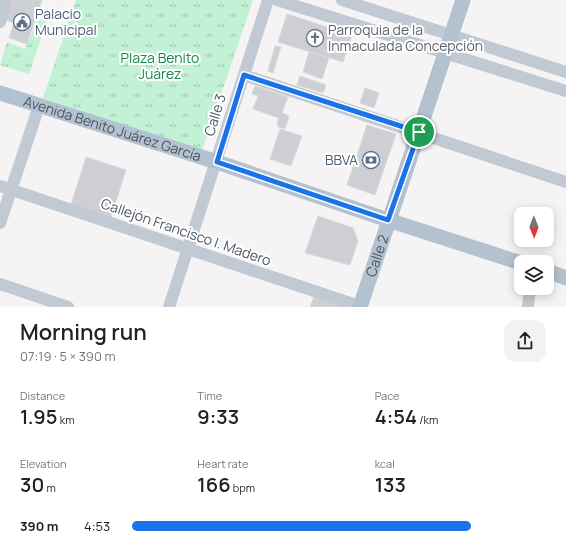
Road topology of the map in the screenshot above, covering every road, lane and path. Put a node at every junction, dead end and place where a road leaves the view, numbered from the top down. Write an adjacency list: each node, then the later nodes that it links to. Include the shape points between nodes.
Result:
1 (6, 0): 7 (street)
2 (269, 0): 3 (street); 12 (street, Calle 3)
3 (276, 0): 6 (street)
4 (342, 0): 8 (street)
5 (463, 0): 8 (main road, Calle 2)
6 (293, 2): 9 (street)
7 (0, 22)
8 (452, 36): 9 (main road, Calle 2); 10 (street)
9 (446, 53): 13 (street); 17 (main road, Calle 2)
10 (526, 60): 11 (street); 13 (street)
11 (566, 72)
12 (244, 75): 17 (street); 18 (street, Calle 3)
13 (521, 77): 14 (street)
14 (566, 91)
15 (0, 93): 16 (main road, Avenida Benito Juárez García)
16 (39, 106): 18 (main road, Avenida Benito Juárez García); 20 (street)
17 (419, 132): 19 (street); 21 (main road, Calle 2)
18 (217, 162): 21 (main road, Avenida Benito Juárez García); 23 (street, Calle 3)
19 (566, 182)
20 (6, 187): 22 (street); 23 (street, Callejón Francisco I. Madero)
21 (388, 220): 24 (main road, Avenida Benito Juárez García); 31 (main road, Calle 2)
22 (0, 223)
23 (189, 248): 30 (street, Calle 3); 31 (street, Callejón Francisco I. Madero)
24 (514, 261)
25 (554, 274): 26 (main road)
26 (566, 278)
27 (0, 284): 29 (street)
28 (529, 295): 32 (street)
29 (68, 307)
30 (169, 307)
31 (360, 307)
32 (528, 307)

